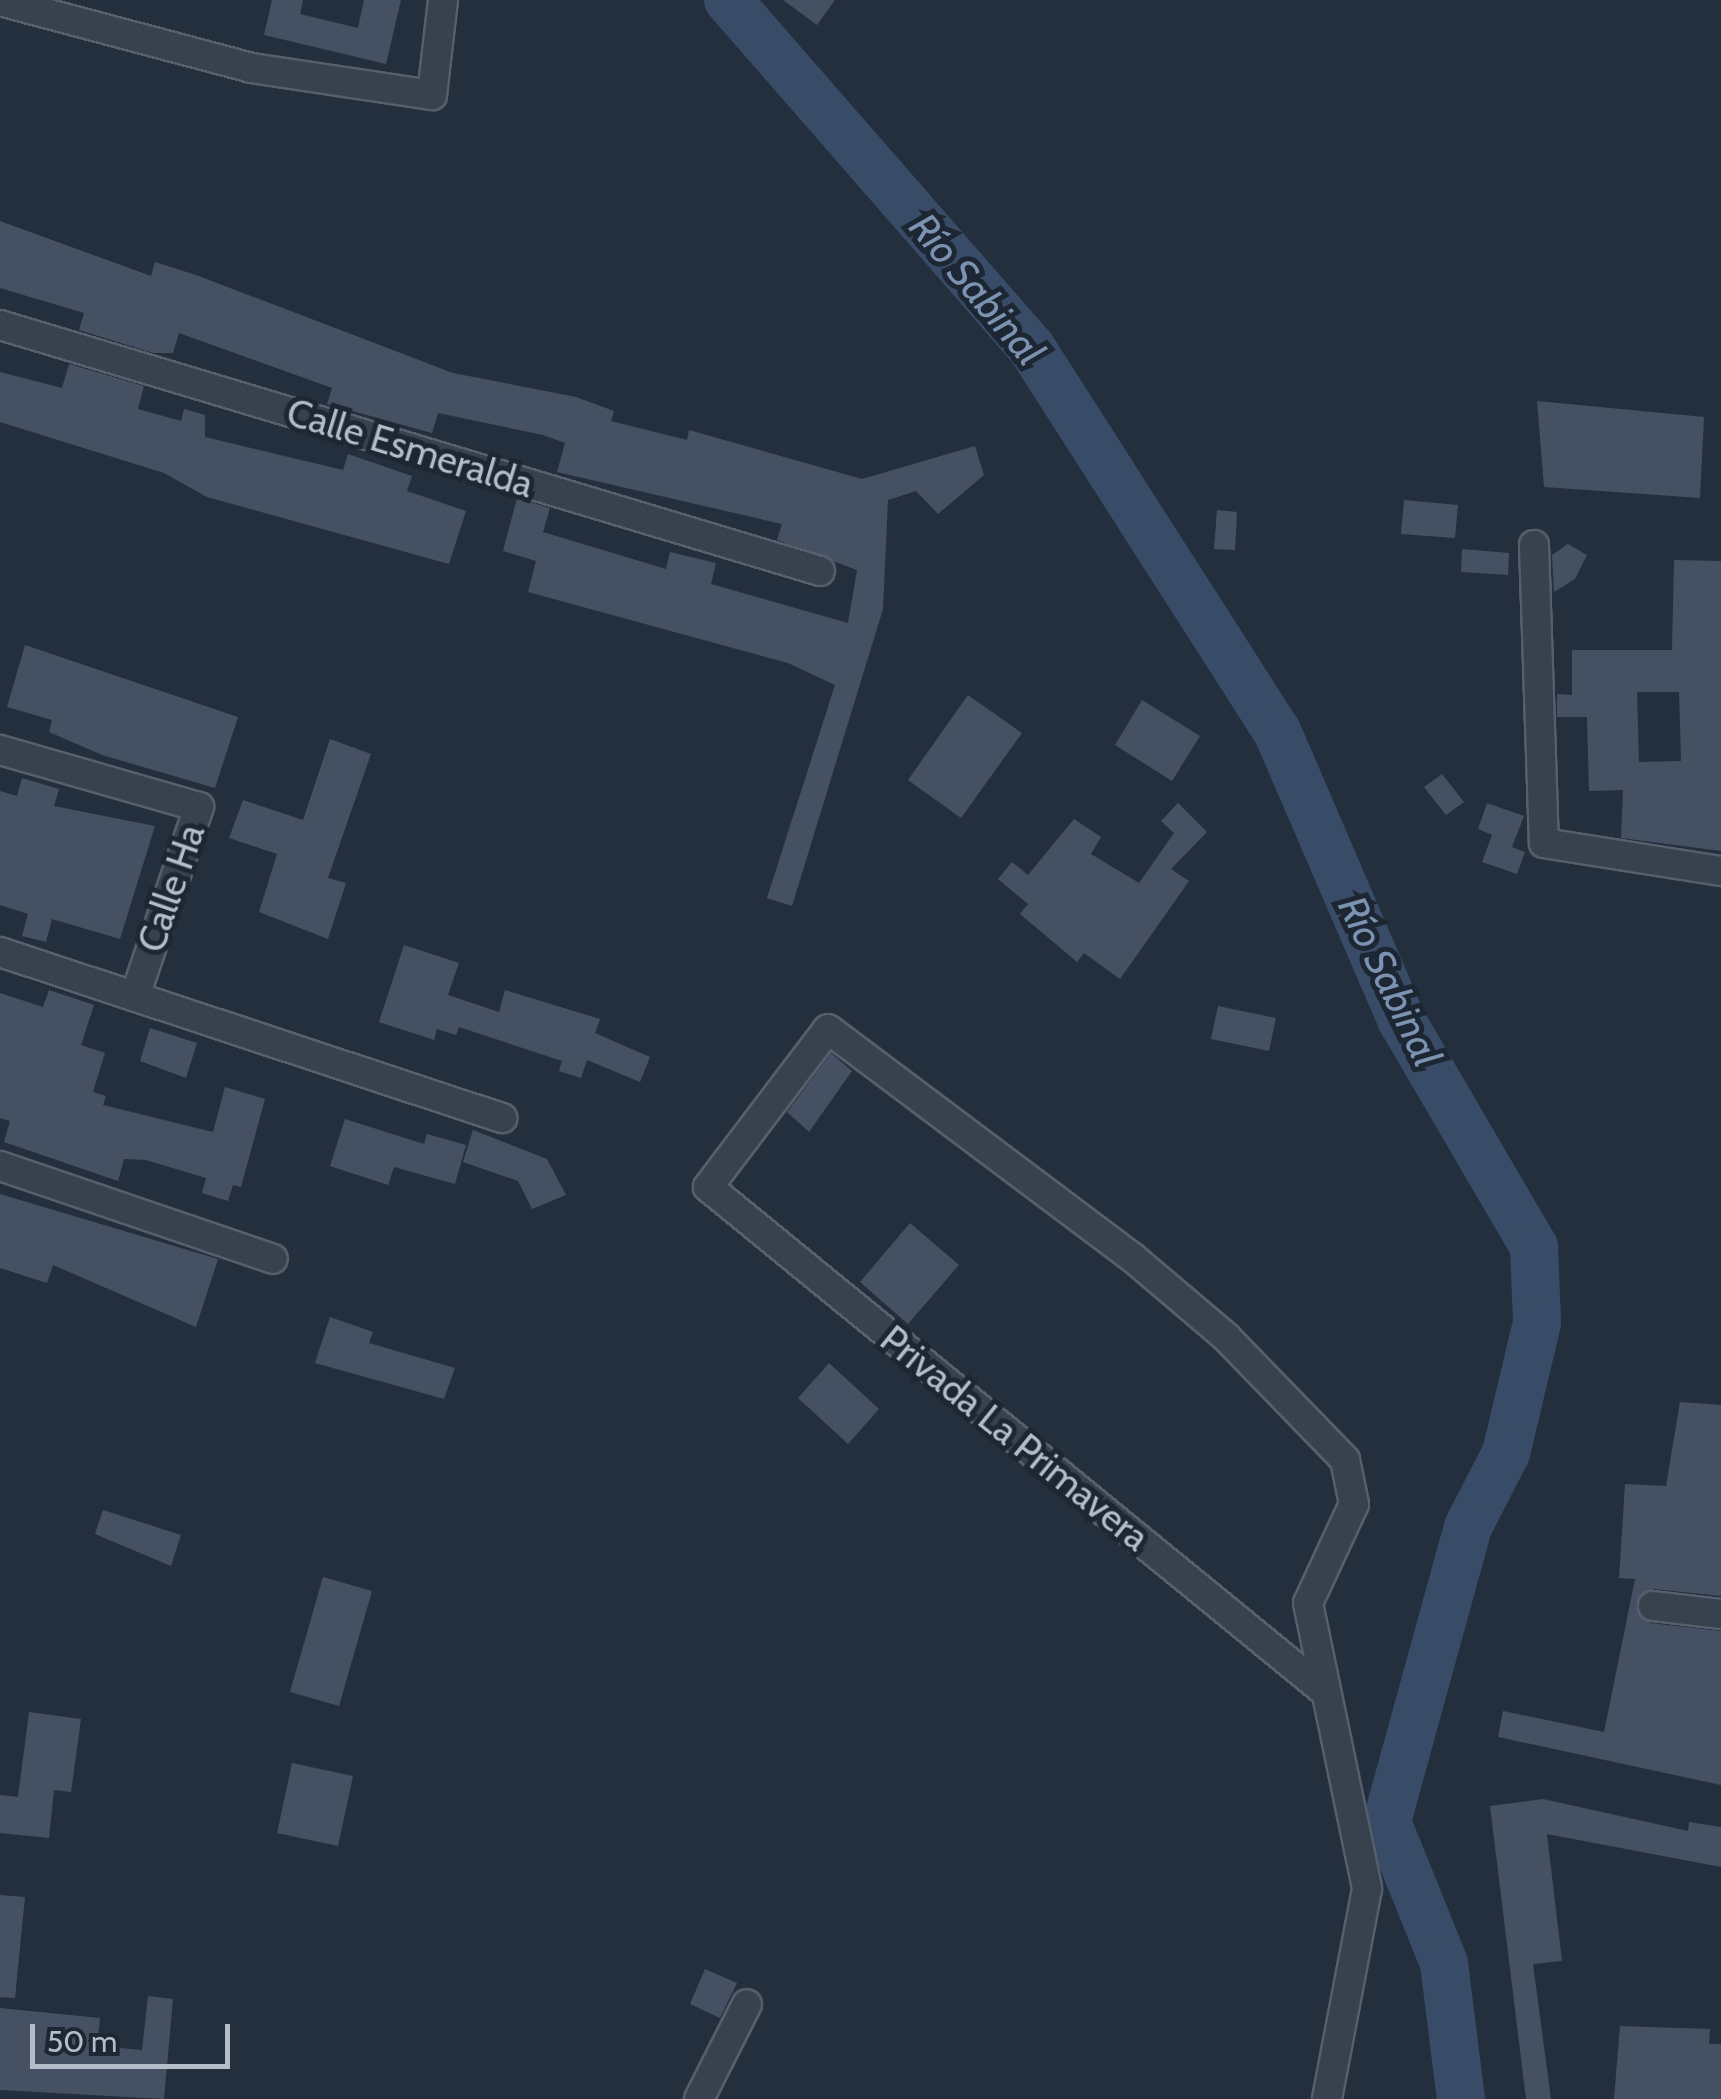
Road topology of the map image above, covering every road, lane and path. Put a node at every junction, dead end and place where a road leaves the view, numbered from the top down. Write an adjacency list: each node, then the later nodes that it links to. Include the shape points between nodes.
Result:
1 (443, 0): 2 (street, via 432,95 250,68)
2 (0, 1)
3 (0, 325): 5 (street, Calle Esmeralda)
4 (1534, 546): 7 (street, via 1544,843)
5 (820, 571)
6 (0, 750): 9 (street, Calle Ha, via 199,807)
7 (1721, 872)
8 (0, 952): 9 (street)
9 (135, 996): 10 (street)
10 (502, 1118)
11 (0, 1166): 12 (street)
12 (273, 1259)
13 (1653, 1606): 14 (street)
14 (1721, 1614)
15 (1322, 1689): 15 (street, Privada La Primavera, via 1308,1603 1354,1504 1345,1460 1226,1337 1133,1258 828,1029 708,1188); 18 (street, via 1367,1889)
16 (747, 2004): 17 (street)
17 (699, 2099)
18 (1328, 2099)

